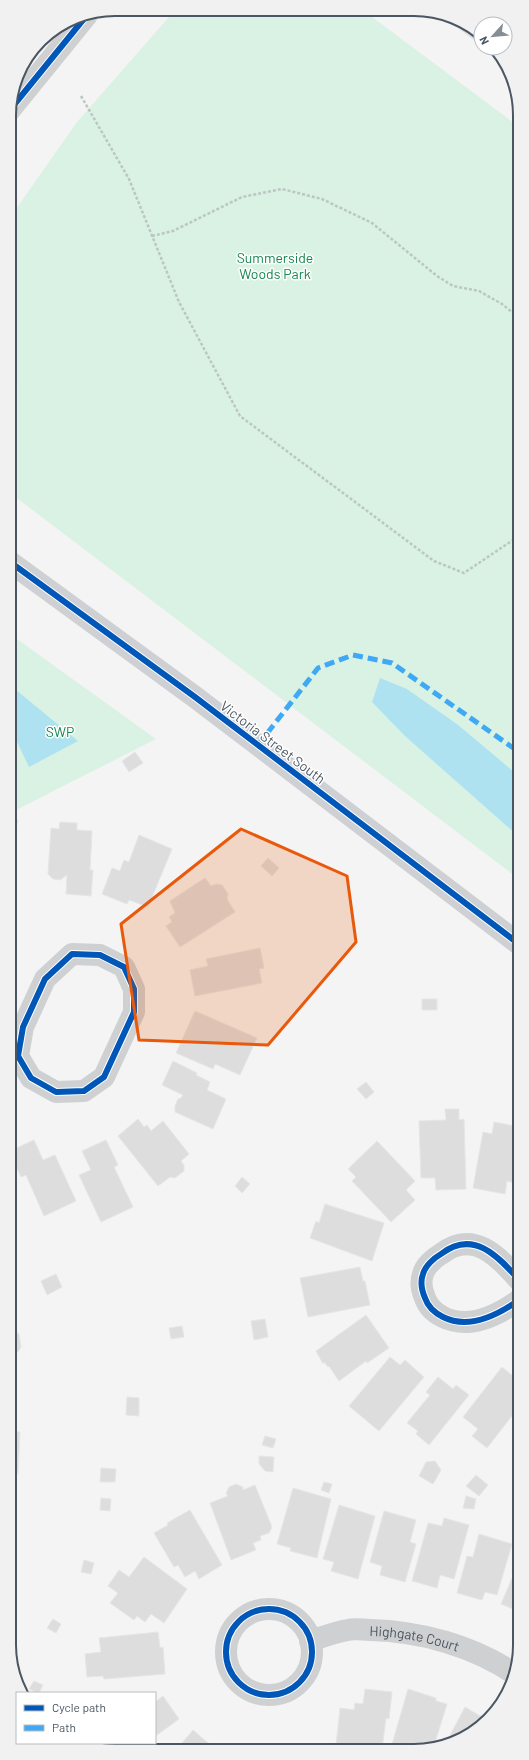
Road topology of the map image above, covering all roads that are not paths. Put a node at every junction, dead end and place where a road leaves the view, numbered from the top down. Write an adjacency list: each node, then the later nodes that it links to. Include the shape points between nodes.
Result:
1 (81, 22): 2 (street)
2 (17, 101)
3 (16, 566): 4 (main road, Victoria Street South, via 195,697)
4 (513, 939)
5 (16, 1051): 6 (street, via 23,1027 45,979 72,954 100,955 124,967 134,989 134,1012 104,1077 84,1090 56,1092 31,1078)
6 (16, 1060)
7 (513, 1273): 8 (street, via 487,1249 468,1243 450,1246 434,1259 422,1274 422,1289 426,1303 436,1314 451,1321 472,1322 492,1317)
8 (513, 1304)
9 (310, 1641): 10 (street, Highgate Court, via 350,1629 390,1630 422,1636 466,1650)
10 (509, 1671)

